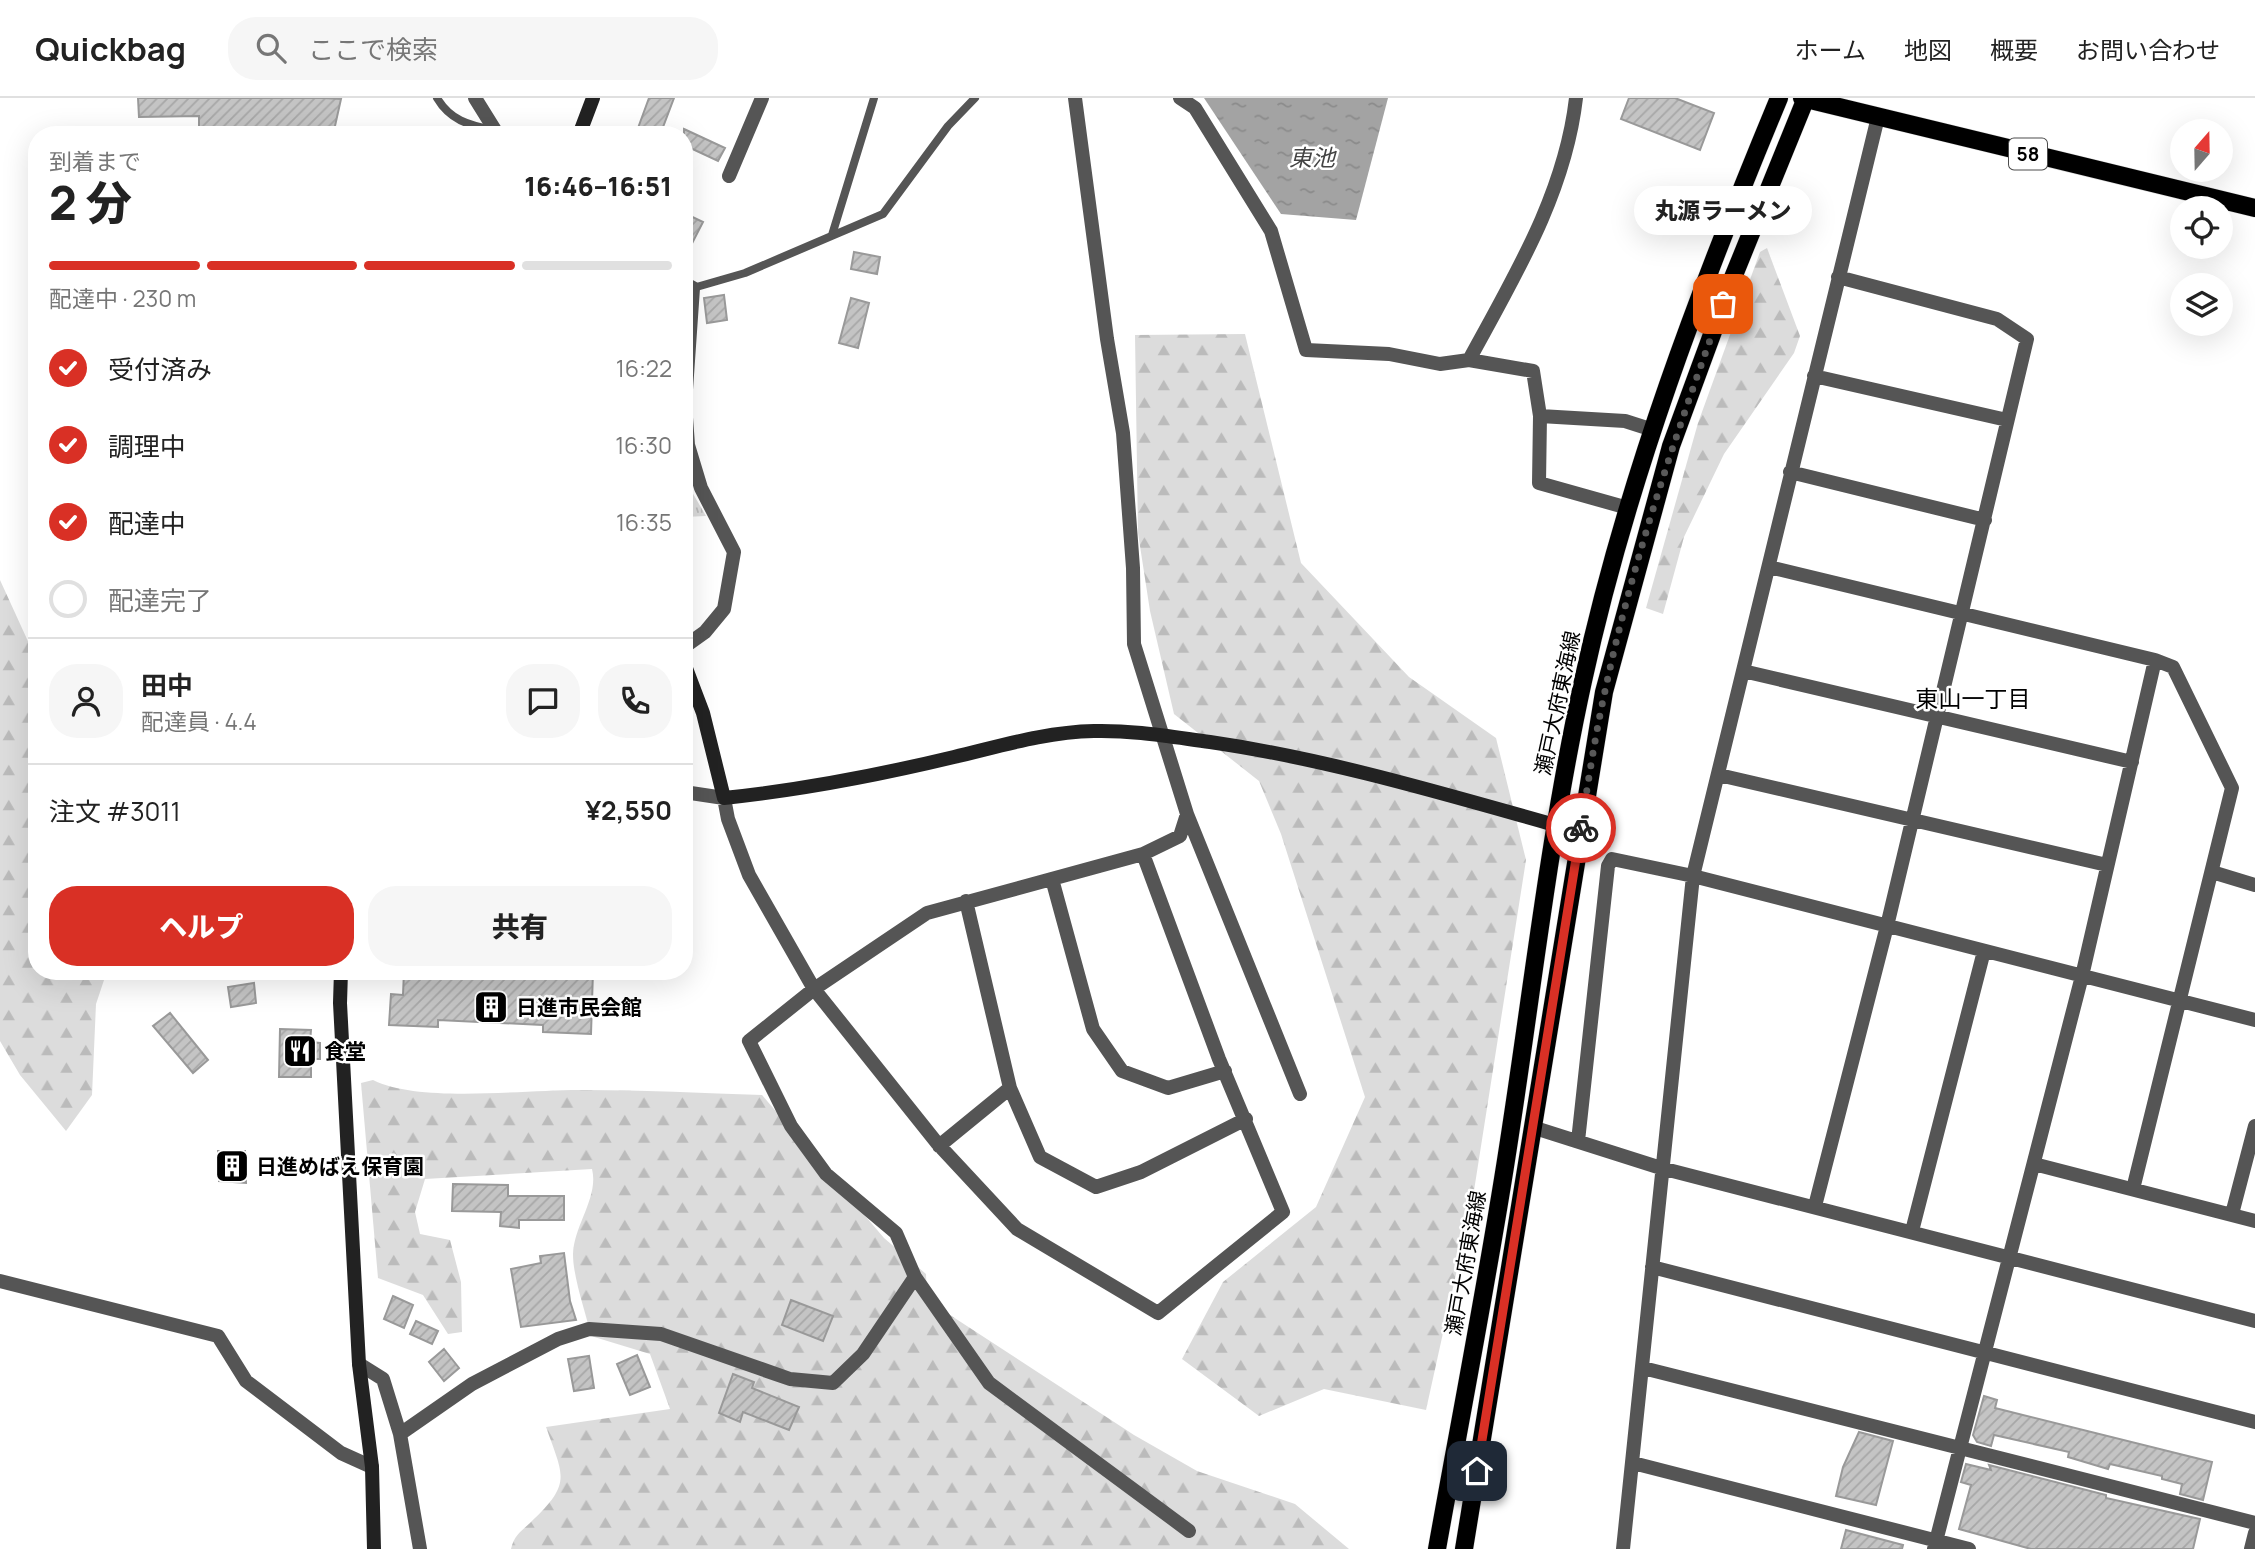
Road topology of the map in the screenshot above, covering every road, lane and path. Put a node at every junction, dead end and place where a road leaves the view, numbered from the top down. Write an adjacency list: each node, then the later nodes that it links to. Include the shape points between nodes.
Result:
1 (437, 98): 13 (lane, via 444,111)
2 (475, 98): 14 (street)
3 (593, 98): 15 (street)
4 (762, 98): 16 (street)
5 (874, 98): 18 (lane)
6 (975, 98): 18 (lane, via 948,126 883,214)
7 (1075, 98): 37 (street, via 1123,433 1133,568 1133,644)
8 (1576, 98): 21 (street, via 1573,124 1541,227)
9 (1779, 98): 25 (main road, 瀬戸大府東海線, via 1710,262)
10 (1804, 98): 12 (main road, 58); 64 (main road, 瀬戸大府東海線, via 1671,446 1646,532 1604,692)
11 (1185, 100): 21 (street, via 1195,108 1271,231 1306,350 1389,354 1440,364)
12 (1878, 117): 17 (main road, 58); 19 (street)
13 (470, 126)
14 (491, 126)
15 (582, 126)
16 (729, 176)
17 (2255, 208)
18 (832, 235): 20 (lane, via 745,273)
19 (1838, 277): 22 (street); 24 (street, via 1997,319 2027,339)
20 (693, 284)
21 (1469, 360): 23 (street, via 1533,371)
22 (1814, 376): 24 (street); 27 (street)
23 (1540, 416): 25 (street, via 1625,421); 28 (street, via 1539,483)
24 (2007, 420): 29 (street)
25 (1650, 429): 28 (main road, 瀬戸大府東海線)
26 (693, 462): 32 (street, via 701,488 734,552 724,609)
27 (1790, 472): 29 (street); 30 (street)
28 (1628, 508): 44 (main road, 瀬戸大府東海線, via 1583,680)
29 (1985, 520): 31 (street)
30 (1769, 567): 31 (street); 34 (street)
31 (1963, 614): 33 (street); 36 (street)
32 (693, 641)
33 (2155, 660): 38 (street); 47 (street, via 2173,667 2232,788)
34 (1743, 671): 36 (street); 39 (street)
35 (693, 687): 41 (street)
36 (1937, 718): 38 (street); 43 (street)
37 (1160, 735): 41 (street, via 1094,731 1031,736 941,760 774,793); 42 (street); 44 (street, via 1260,750 1395,780)
38 (2132, 762): 46 (street)
39 (1719, 775): 43 (street); 48 (street)
40 (693, 793): 41 (street)
41 (724, 798): 56 (street, via 748,875)
42 (1186, 814): 45 (street, via 1180,836); 61 (street)
43 (1913, 820): 46 (street); 52 (street)
44 (1555, 825): 93 (main road, 瀬戸大府東海線, via 1503,1180)
45 (1143, 854): 49 (street); 59 (street)
46 (2107, 865): 54 (street)
47 (2212, 872): 50 (street); 57 (street)
48 (1693, 876): 52 (street); 65 (street, via 1609,861); 68 (street)
49 (1052, 879): 51 (street); 59 (street, via 1093,1029 1122,1071 1168,1088)
50 (2255, 885)
51 (966, 901): 56 (street, via 927,913); 60 (street)
52 (1887, 926): 53 (street); 70 (street)
53 (1983, 951): 54 (street); 73 (street)
54 (2082, 976): 57 (street); 67 (street)
55 (341, 980): 80 (street)
56 (814, 989): 66 (street); 76 (street, via 749,1041 791,1126 826,1174 896,1233)
57 (2180, 1003): 58 (street); 69 (street)
58 (2255, 1020)
59 (1225, 1071): 62 (street)
60 (1010, 1088): 62 (street, via 1040,1157 1096,1187 1142,1172); 66 (street)
61 (1300, 1094)
62 (1246, 1119): 66 (street, via 1283,1212 1158,1313 1017,1229)
63 (2255, 1126): 71 (street)
64 (1532, 1127): 65 (street); 94 (main road, 瀬戸大府東海線)
65 (1578, 1141): 68 (street)
66 (939, 1146)
67 (2034, 1164): 69 (street); 74 (street)
68 (1661, 1168): 70 (street); 75 (street)
69 (2133, 1189): 71 (street)
70 (1815, 1206): 73 (street)
71 (2232, 1214): 72 (street)
72 (2255, 1221)
73 (1912, 1231): 74 (street)
74 (2010, 1257): 78 (street); 79 (street)
75 (1652, 1267): 79 (street); 81 (street)
76 (915, 1276): 83 (street, via 863,1354 833,1383 790,1379 661,1334 589,1329 558,1339 472,1384); 88 (street, via 989,1383)
77 (0, 1281): 86 (street, via 218,1336 246,1381 341,1453)
78 (2255, 1321)
79 (1984, 1352): 82 (street); 84 (street)
80 (359, 1364): 83 (street, via 383,1379); 86 (street)
81 (1643, 1368): 84 (street); 85 (street)
82 (2255, 1422)
83 (400, 1434): 92 (street)
84 (1960, 1448): 87 (street); 90 (street)
85 (1633, 1463): 90 (street); 95 (street)
86 (372, 1467): 91 (street)
87 (2255, 1523)
88 (1189, 1531)
89 (2255, 1533): 97 (street)
90 (1935, 1545): 96 (street)
91 (374, 1549)
92 (420, 1549)
93 (1437, 1549)
94 (1464, 1549)
95 (1623, 1549)
96 (1969, 1549)
97 (2251, 1549)

